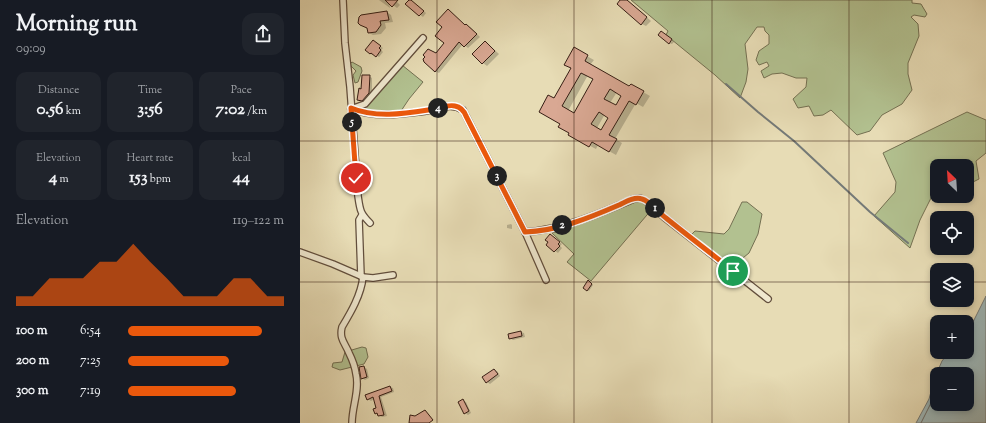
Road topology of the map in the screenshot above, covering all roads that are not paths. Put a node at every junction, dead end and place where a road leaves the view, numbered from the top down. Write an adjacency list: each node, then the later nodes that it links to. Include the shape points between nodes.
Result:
1 (343, 0): 3 (street)
2 (423, 38): 3 (street, via 365,104)
3 (351, 108): 4 (street, via 357,190); 6 (street, via 372,114 452,106 463,110)
4 (362, 215): 5 (street); 9 (street, via 359,220)
5 (370, 223)
6 (525, 232): 10 (street); 11 (street, via 575,222 640,198)
7 (300, 252): 9 (street)
8 (393, 275): 9 (street)
9 (362, 277): 12 (street, via 363,284 341,332 358,386)
10 (546, 280)
11 (768, 299)
12 (352, 423)

